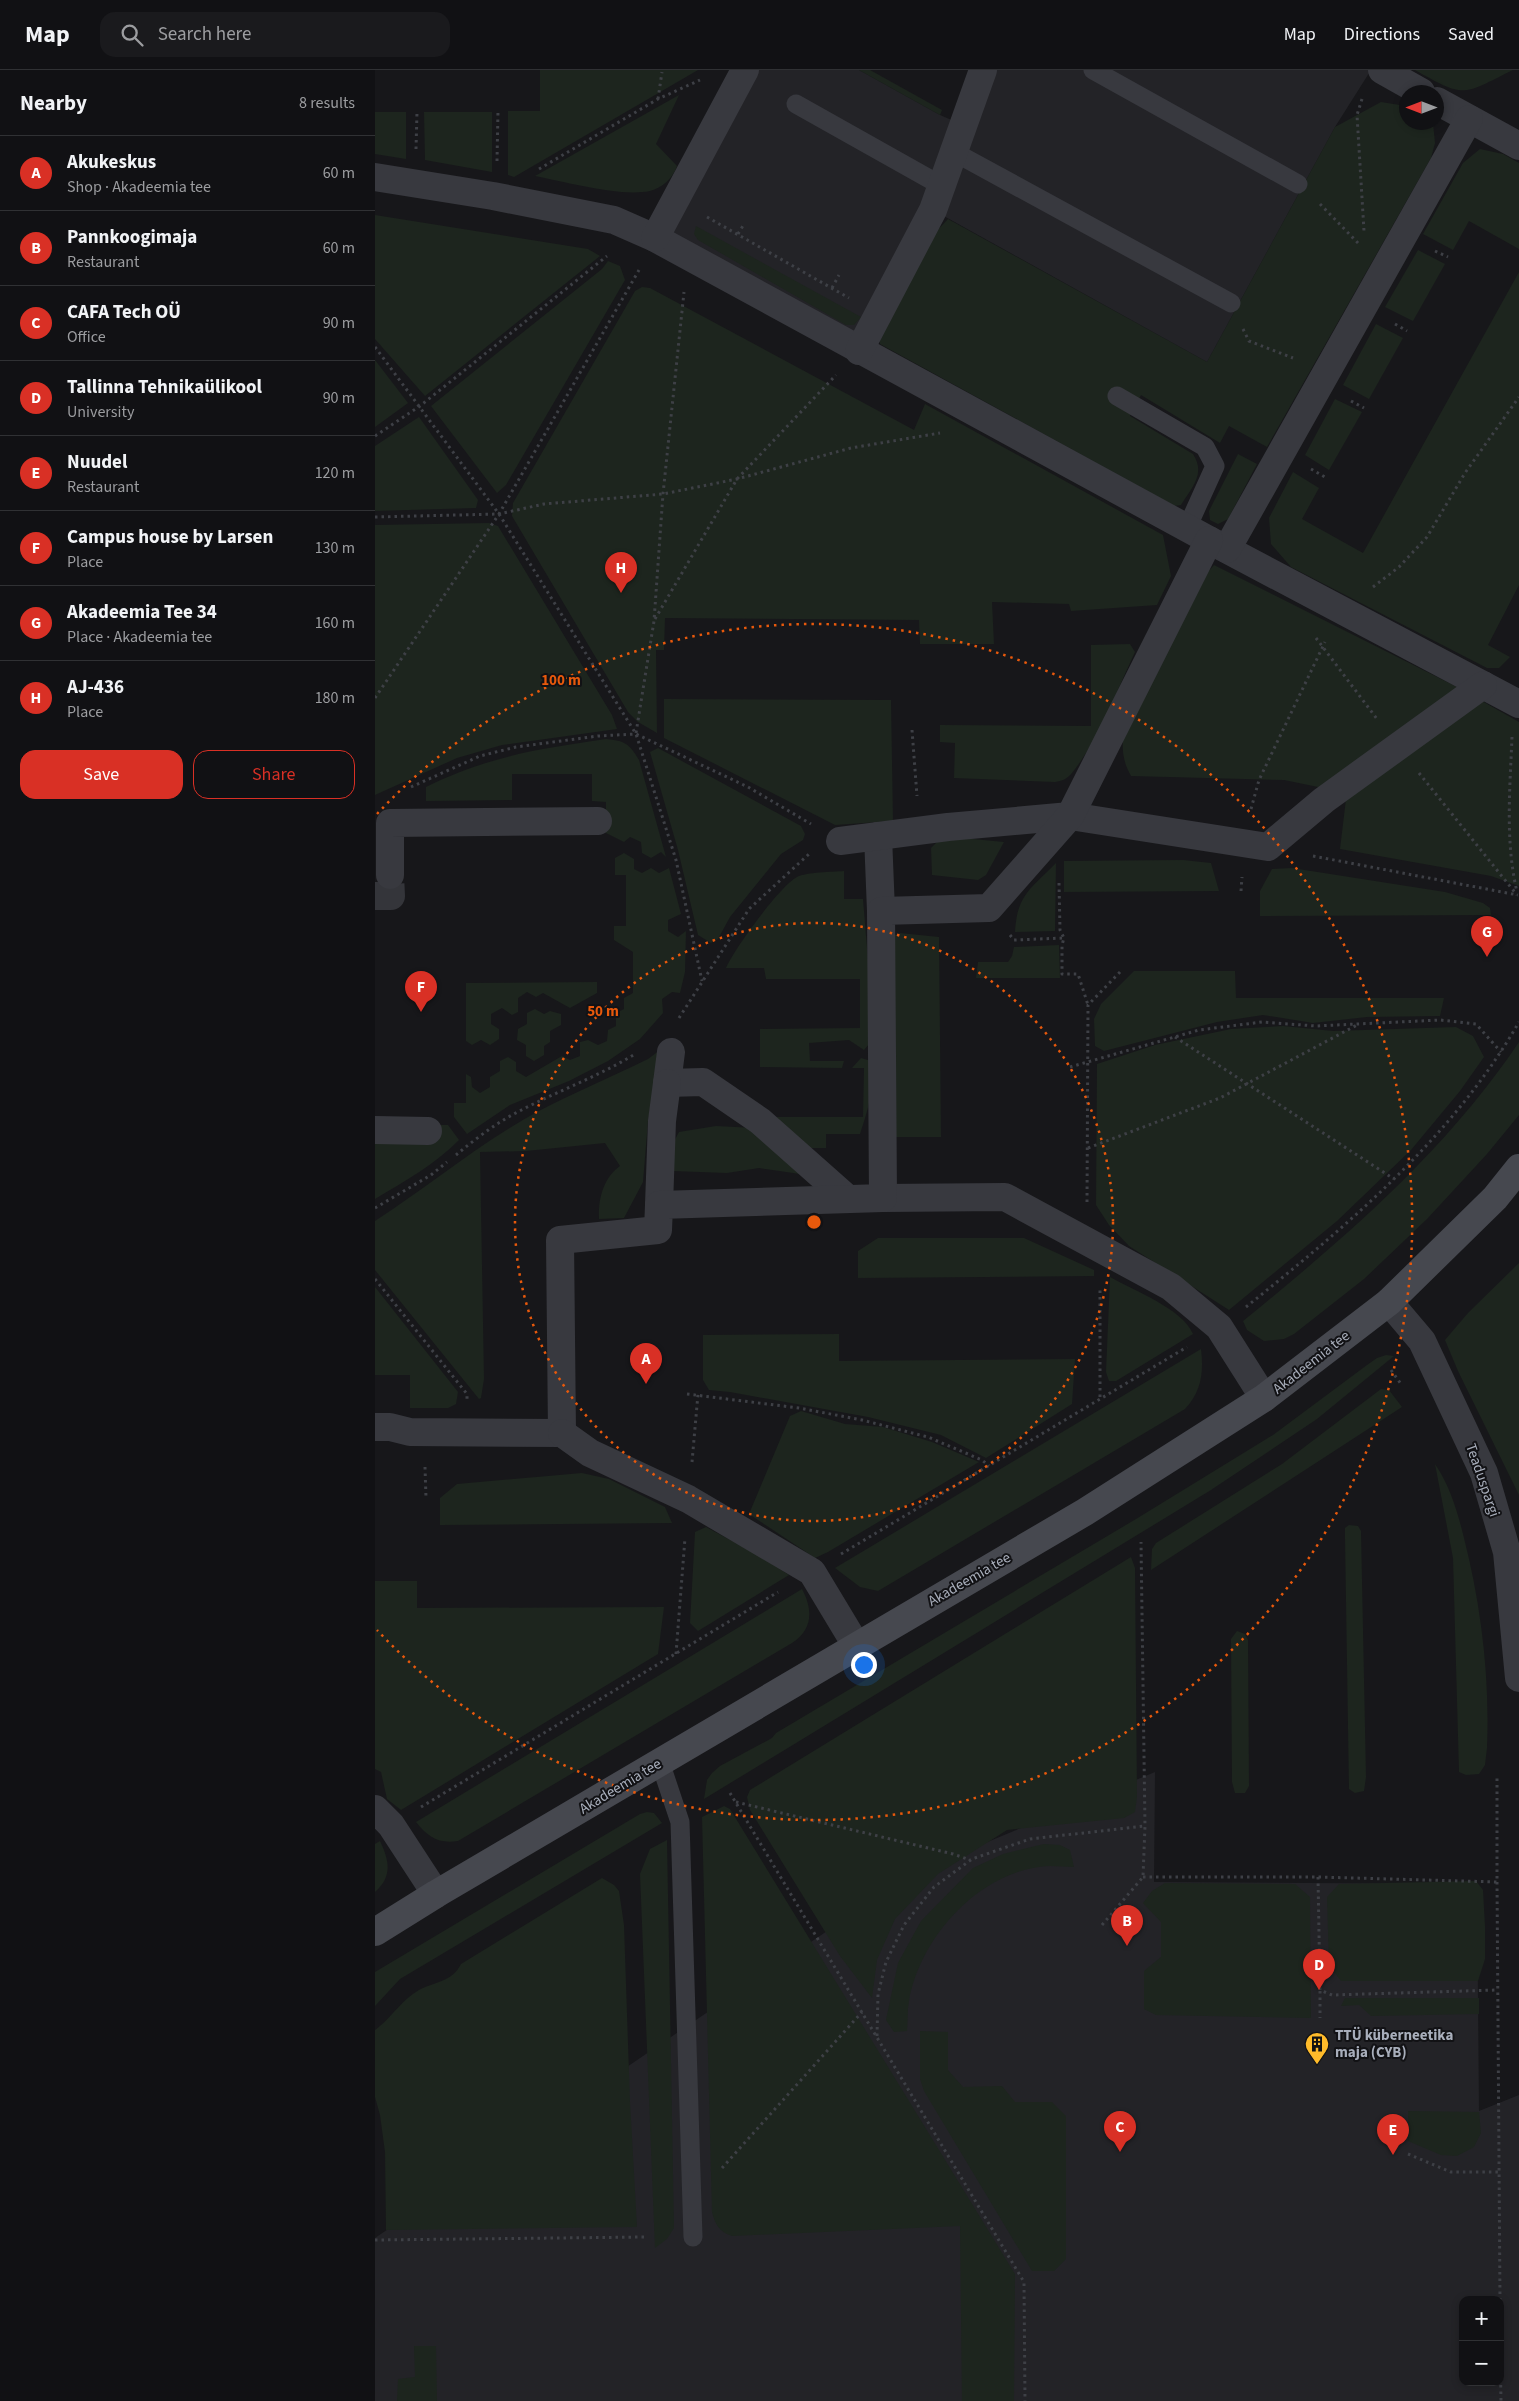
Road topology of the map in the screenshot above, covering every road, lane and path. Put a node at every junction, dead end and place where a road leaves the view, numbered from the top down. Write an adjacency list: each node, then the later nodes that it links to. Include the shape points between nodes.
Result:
1 (1093, 70): 16 (lane)
2 (1382, 70): 6 (street)
3 (662, 72): 8 (path)
4 (978, 72): 14 (street)
5 (741, 77): 8 (path, via 714,73); 24 (street)
6 (1409, 85)
7 (1363, 97): 23 (path, via 1357,115)
8 (658, 99): 18 (path)
9 (796, 104): 17 (lane)
10 (1444, 105): 12 (street)
11 (498, 111): 18 (path, via 497,175)
12 (1469, 120): 13 (street); 44 (street)
13 (1519, 146)
14 (953, 152): 17 (street); 31 (lane)
15 (375, 176): 18 (street)
16 (1298, 184)
17 (941, 186): 33 (street, via 933,210)
18 (493, 196): 24 (street, via 614,220)
19 (1316, 200): 25 (path)
20 (713, 220): 22 (path)
21 (744, 224): 22 (path)
22 (738, 234): 29 (path)
23 (1365, 235)
24 (655, 238): 27 (street); 42 (path)
25 (1361, 246)
26 (613, 251): 37 (path)
27 (688, 256): 33 (street); 41 (path)
28 (839, 275): 29 (path)
29 (832, 288): 30 (path)
30 (849, 298)
31 (1231, 303): 34 (path, via 1249,341)
32 (375, 347): 37 (path)
33 (859, 351): 38 (street); 40 (path)
34 (1295, 359)
35 (1117, 396): 44 (lane, via 1205,447 1215,466)
36 (1519, 397): 45 (path, via 1465,473 1427,537 1399,567)
37 (420, 406): 39 (path); 42 (path)
38 (986, 420): 40 (path, via 932,435 851,448); 44 (street)
39 (375, 436)
40 (737, 479): 41 (path); 46 (path)
41 (663, 494): 42 (path, via 544,504); 46 (path)
42 (499, 514): 43 (path); 49 (path); 52 (path)
43 (375, 517)
44 (1208, 539): 48 (street); 55 (street)
45 (1371, 590)
46 (654, 621): 52 (path)
47 (1326, 639): 53 (path)
48 (1483, 685): 50 (street); 60 (street, via 1324,800)
49 (375, 698)
50 (1517, 699): 62 (path, via 1509,816 1512,872)
51 (911, 730): 57 (path)
52 (636, 734): 54 (path, via 516,747 480,756); 59 (path, via 748,787); 66 (path, via 676,860)
53 (1259, 780)
54 (405, 790)
55 (1070, 816): 57 (street); 60 (street); 63 (street, via 989,908)
56 (598, 821): 61 (street, via 390,823)
57 (920, 830): 58 (street)
58 (878, 836): 59 (street); 63 (street)
59 (840, 841): 66 (path, via 808,855 749,909)
60 (1268, 848): 62 (path)
61 (390, 875)
62 (1518, 895)
63 (881, 911): 83 (street)
64 (1014, 940): 67 (path, via 1064,938 1061,945 1062,974 1077,974)
65 (1121, 971): 67 (path)
66 (702, 981): 72 (path, via 671,1031)
67 (1088, 1005): 74 (path)
68 (1519, 1022): 73 (path)
69 (1359, 1024): 70 (path, via 1316,1026 1262,1022 1199,1030); 73 (path, via 1440,1020 1476,1024); 77 (path)
70 (1174, 1037): 74 (path); 77 (path)
71 (639, 1051): 86 (path, via 601,1073 512,1115 478,1137 431,1175)
72 (671, 1052): 76 (street)
73 (1501, 1052): 82 (path, via 1451,1118)
74 (1088, 1061): 75 (path); 80 (path)
75 (1069, 1067)
76 (667, 1083): 84 (street, via 703,1082 760,1121); 85 (street, via 662,1121)
77 (1248, 1083): 80 (path, via 1220,1098); 82 (path)
78 (375, 1130): 79 (street)
79 (428, 1131)
80 (1087, 1148): 87 (path)
81 (1519, 1168): 89 (main road, Akadeemia tee, via 1495,1198)
82 (1394, 1179): 90 (path, via 1308,1257)
83 (883, 1198): 84 (street); 87 (street, via 1005,1197)
84 (848, 1199): 85 (street)
85 (659, 1205): 98 (street, via 658,1230 560,1240)
86 (375, 1208)
87 (1094, 1245): 94 (path); 95 (street, via 1171,1287 1219,1327)
88 (375, 1279): 97 (path, via 467,1394)
89 (1389, 1302): 95 (main road, Akadeemia tee); 106 (street, Teaduspargi, via 1422,1341 1484,1472 1507,1552)
90 (1242, 1311)
91 (1189, 1346): 94 (path)
92 (687, 1394): 93 (path)
93 (698, 1394): 99 (path, via 862,1420 927,1437); 100 (path)
94 (1099, 1398): 99 (path)
95 (1264, 1398): 104 (main road, Akadeemia tee, via 1085,1512)
96 (375, 1427): 97 (street, via 410,1432)
97 (468, 1432): 98 (street)
98 (562, 1433): 100 (street, via 590,1453)
99 (989, 1466): 102 (path)
100 (688, 1499): 104 (street, via 812,1572); 105 (path)
101 (1141, 1542): 113 (path)
102 (833, 1559)
103 (785, 1588): 105 (path)
104 (856, 1645): 107 (main road, Akadeemia tee)
105 (676, 1655): 112 (path)
106 (1519, 1678)
107 (660, 1762): 118 (main road, Akadeemia tee); 128 (lane, via 680,1822)
108 (1497, 1776): 117 (path)
109 (730, 1793): 110 (path)
110 (736, 1802): 114 (path, via 953,1854); 123 (path)
111 (375, 1809): 118 (street, via 391,1825)
112 (416, 1810)
113 (1145, 1826): 114 (path, via 1029,1839); 115 (path)
114 (970, 1861): 125 (path, via 934,1887 904,1924 886,1962 878,1994)
115 (1143, 1877): 116 (path); 119 (path)
116 (1318, 1877): 117 (path); 121 (path)
117 (1497, 1882): 122 (path)
118 (436, 1894): 120 (main road, Akadeemia tee)
119 (1102, 1924)
120 (375, 1932)
121 (1320, 1990): 122 (path, via 1332,1994); 124 (path)
122 (1497, 1990): 127 (path)
123 (862, 2012): 125 (path); 128 (path)
124 (1320, 2018)
125 (877, 2037): 134 (path, via 1024,2282)
126 (1408, 2154): 127 (path, via 1451,2172)
127 (1499, 2172): 132 (path)
128 (692, 2202): 130 (lane)
129 (646, 2236): 131 (path)
130 (693, 2237)
131 (375, 2240)
132 (1500, 2296)
133 (1501, 2386): 135 (path)
134 (1025, 2401)
135 (1501, 2401)

